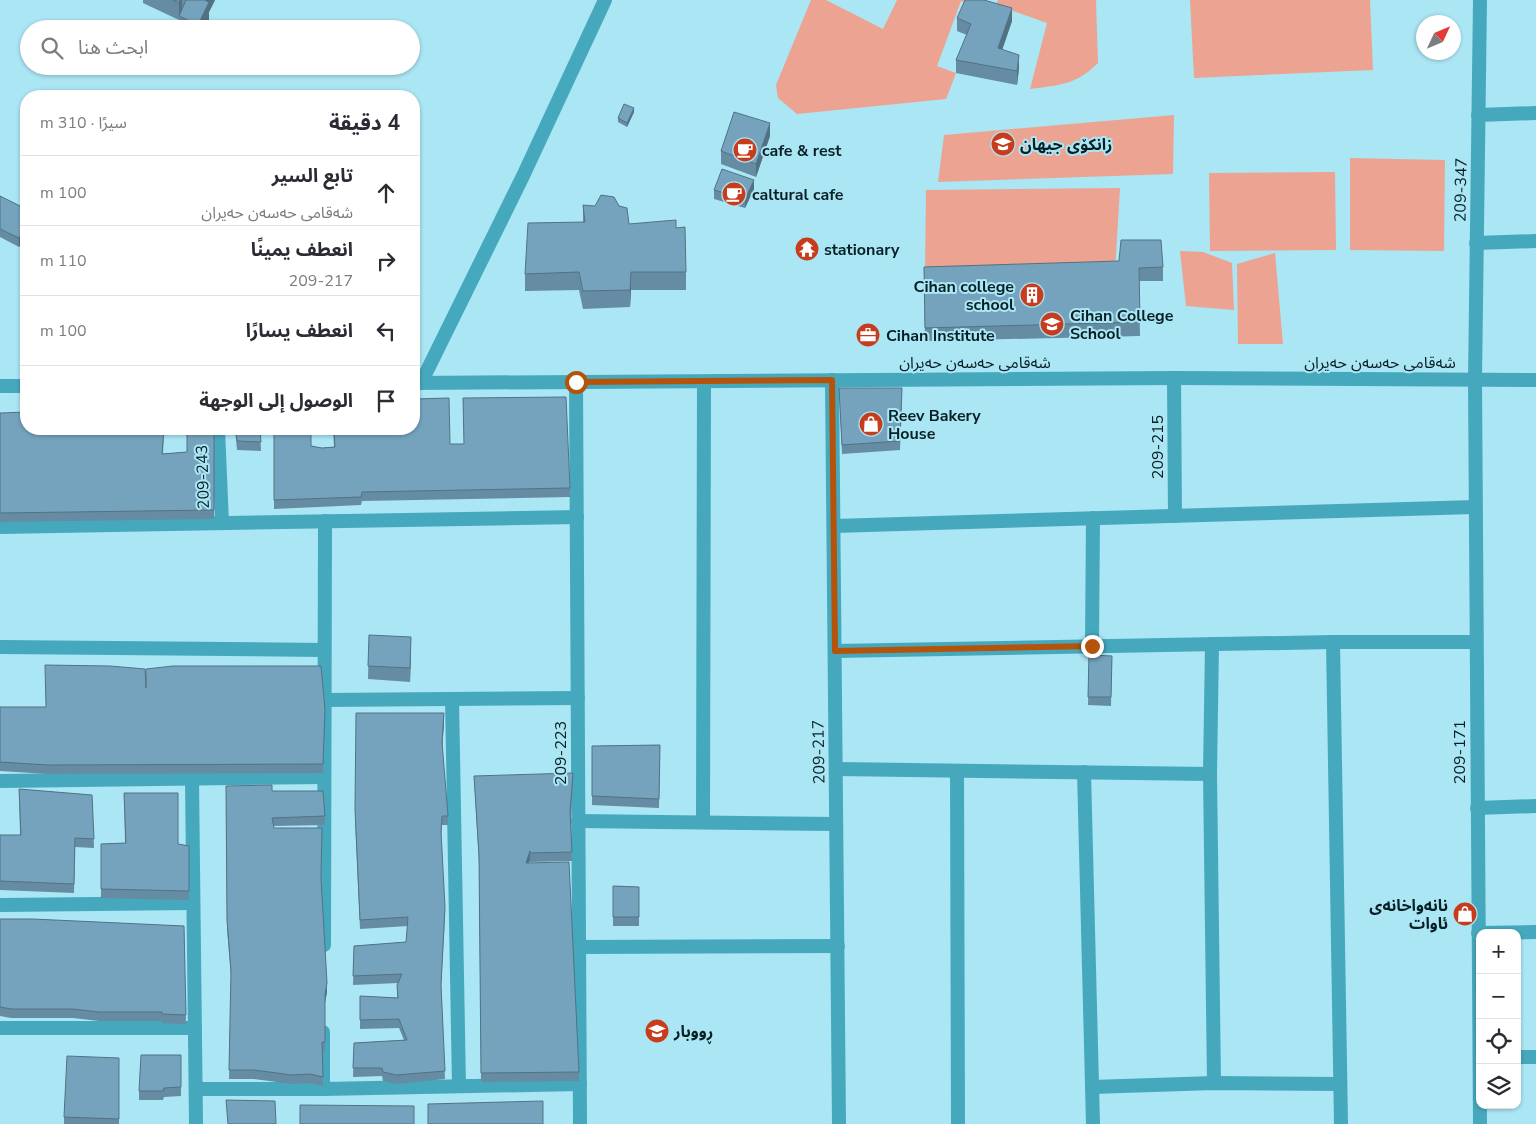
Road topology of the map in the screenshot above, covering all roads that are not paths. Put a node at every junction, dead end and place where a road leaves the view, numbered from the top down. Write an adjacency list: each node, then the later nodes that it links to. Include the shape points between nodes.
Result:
1 (605, 0): 8 (street, via 523,176)
2 (1480, 0): 4 (street, 209-347)
3 (1536, 113): 4 (street)
4 (1478, 115): 6 (street, 209-347)
5 (1536, 241): 6 (street)
6 (1476, 242): 10 (street, 209-347)
7 (1174, 378): 9 (street, شەقامی حەسەن حەیران); 10 (street, شەقامی حەسەن حەیران); 19 (street, 209-215)
8 (420, 379)
9 (832, 380): 13 (street, شەقامی حەسەن حەیران); 24 (street, 209-217)
10 (1474, 380): 11 (street, شەقامی حەسەن حەیران); 18 (street, 209-171)
11 (1536, 380)
12 (576, 382): 13 (street, شەقامی حەسەن حەیران); 14 (street, شەقامی حەسەن حەیران); 20 (street, 209-223)
13 (704, 382): 46 (street)
14 (420, 383)
15 (0, 386): 16 (street)
16 (20, 386)
17 (218, 435): 23 (street, 209-243)
18 (1475, 507): 19 (street); 27 (street, 209-171)
19 (1175, 516): 21 (street)
20 (577, 517): 22 (street); 33 (street, 209-223)
21 (1092, 518): 24 (street); 29 (street)
22 (324, 521): 23 (street); 31 (street)
23 (222, 523): 25 (street)
24 (834, 526): 32 (street, 209-217)
25 (0, 527)
26 (1333, 642): 27 (street); 28 (street); 66 (street)
27 (1476, 642): 44 (street, 209-171)
28 (1212, 644): 29 (street); 39 (street)
29 (1092, 646): 32 (street)
30 (0, 647): 31 (street)
31 (324, 650): 35 (street)
32 (835, 651): 36 (street, 209-217)
33 (578, 698): 34 (street); 45 (street, 209-223)
34 (452, 699): 35 (street); 67 (street)
35 (324, 700): 40 (street)
36 (836, 769): 37 (street); 47 (street, 209-217)
37 (957, 770): 38 (street); 74 (street)
38 (1084, 772): 39 (street); 68 (street)
39 (1210, 774): 64 (street)
40 (324, 777): 41 (street); 55 (street)
41 (192, 778): 42 (street); 48 (street)
42 (0, 781)
43 (1536, 806): 44 (street)
44 (1477, 808): 50 (street, 209-171)
45 (578, 821): 46 (street); 54 (street, 209-223)
46 (703, 822): 47 (street)
47 (836, 824): 53 (street, 209-217)
48 (194, 903): 49 (street); 60 (street)
49 (0, 905)
50 (1478, 929)
51 (1521, 932): 52 (street)
52 (1536, 932)
53 (838, 946): 54 (street); 73 (street, 209-217)
54 (579, 947): 65 (street, 209-223)
55 (324, 962)
56 (1479, 974): 57 (street, 209-171)
57 (1479, 1019)
58 (323, 1021): 70 (street)
59 (0, 1028): 60 (street)
60 (195, 1028): 69 (street)
61 (1521, 1057): 62 (street)
62 (1536, 1057)
63 (1480, 1064): 77 (street, 209-171)
64 (1214, 1083): 66 (street); 68 (street)
65 (580, 1084): 67 (street); 72 (street, 209-223)
66 (1340, 1084): 76 (street)
67 (460, 1086): 70 (street)
68 (1092, 1087): 75 (street)
69 (196, 1089): 70 (street); 71 (street)
70 (323, 1089)
71 (196, 1124)
72 (580, 1124)
73 (839, 1124)
74 (958, 1124)
75 (1093, 1124)
76 (1341, 1124)
77 (1480, 1124)

